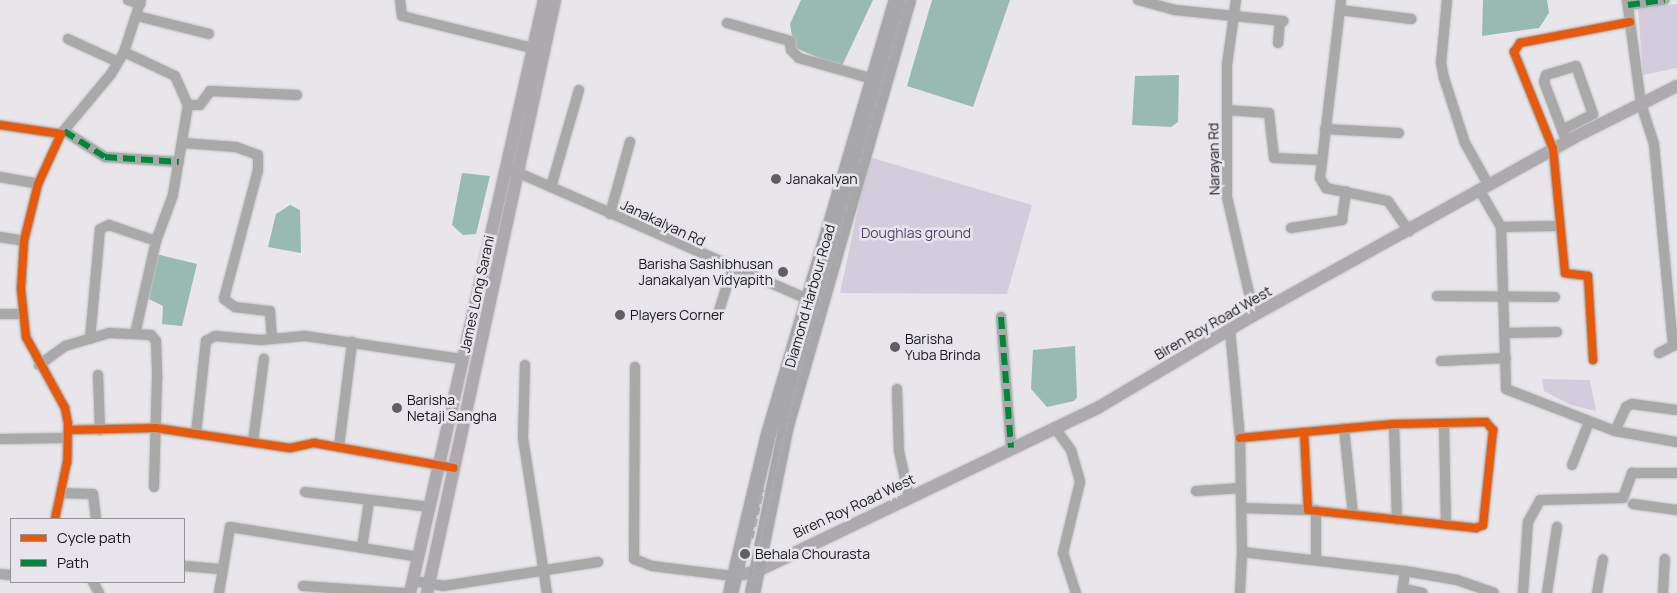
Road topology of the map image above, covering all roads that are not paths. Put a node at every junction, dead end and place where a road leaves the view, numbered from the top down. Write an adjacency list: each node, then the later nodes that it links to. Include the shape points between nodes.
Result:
1 (128, 0): 11 (street)
2 (400, 0): 23 (street, via 402,16)
3 (544, 0): 23 (main road)
4 (555, 0): 23 (main road, James Long Sarani)
5 (896, 0): 26 (highway, Diamond Harbour Road)
6 (908, 0): 62 (highway, Diamond Harbour Road)
7 (1138, 0): 13 (street)
8 (1236, 0): 15 (street, Narayan Rd)
9 (1447, 0): 48 (street, via 1441,63 1465,143)
10 (1665, 0): 12 (street)
11 (141, 2): 16 (street)
12 (1627, 2): 18 (street)
13 (1166, 4): 15 (street)
14 (1340, 5): 17 (street); 34 (street)
15 (1235, 15): 22 (street, via 1281,21); 32 (street, Narayan Rd)
16 (137, 16): 20 (street); 24 (street)
17 (1411, 19)
18 (1630, 22): 30 (street); 40 (street, via 1515,47 1515,59)
19 (727, 23): 26 (street, via 790,41 790,50 799,58)
20 (209, 34)
21 (68, 40): 25 (street)
22 (1278, 43)
23 (538, 49): 43 (main road); 44 (main road, James Long Sarani)
24 (124, 52): 25 (street); 31 (street, via 175,76)
25 (118, 62): 35 (street)
26 (873, 78): 62 (highway, Diamond Harbour Road)
27 (1677, 86): 30 (main road, Biren Roy Road West)
28 (579, 90): 47 (street)
29 (297, 96): 31 (street, via 210,91 200,105)
30 (1641, 104): 37 (main road, Biren Roy Road West); 75 (street, via 1654,144)
31 (188, 105): 38 (street)
32 (1227, 110): 41 (street, via 1269,113 1274,158); 66 (street, Narayan Rd, via 1227,197 1240,238)
33 (0, 125): 35 (street)
34 (1325, 129): 36 (street); 41 (street)
35 (62, 133): 42 (street, via 105,157 135,163); 46 (street)
36 (1399, 133)
37 (1564, 135): 37 (street, via 1544,79 1576,66 1592,114); 40 (main road, Biren Roy Road West)
38 (182, 142): 42 (street); 73 (street, via 236,147 258,154 224,299 235,307 270,311)
39 (630, 142): 50 (street)
40 (1553, 149): 48 (main road, Biren Roy Road West); 80 (street, via 1565,273 1588,276)
41 (1322, 160): 49 (street, via 1322,184)
42 (179, 162): 57 (street, via 173,195)
43 (506, 168): 44 (street, Janakalyan Rd); 79 (main road)
44 (519, 173): 47 (street, Janakalyan Rd); 109 (main road, James Long Sarani)
45 (0, 177): 46 (street)
46 (38, 184): 56 (street)
47 (551, 188): 50 (street, Janakalyan Rd)
48 (1484, 188): 52 (street); 54 (main road, Biren Roy Road West)
49 (1346, 191): 53 (street, via 1342,220); 54 (street, via 1388,201)
50 (610, 214): 58 (street, Janakalyan Rd)
51 (1555, 226): 52 (street)
52 (1501, 227): 60 (street)
53 (1291, 228)
54 (1409, 232): 66 (main road, Biren Roy Road West)
55 (0, 237): 56 (street)
56 (24, 241): 64 (street)
57 (156, 241): 71 (street); 72 (street, via 109,224 100,229)
58 (732, 269): 62 (street, Janakalyan Rd); 65 (street)
59 (1437, 296): 60 (street)
60 (1503, 297): 61 (street); 70 (street)
61 (1555, 297)
62 (815, 302): 103 (highway, Diamond Harbour Road); 105 (highway, Diamond Harbour Road)
63 (0, 314): 64 (street)
64 (21, 314): 82 (street)
65 (718, 314)
66 (1254, 315): 68 (main road, Biren Roy Road West)
67 (1001, 317): 106 (street)
68 (1230, 329): 92 (main road, Biren Roy Road West, via 1099,407); 99 (street)
69 (1556, 332): 70 (street)
70 (1505, 333): 77 (street)
71 (135, 334): 72 (street, via 109,333); 91 (street, via 151,334 156,341)
72 (90, 339): 82 (street, via 65,346)
73 (272, 339): 74 (street, via 305,336); 98 (street, via 216,336 206,341)
74 (352, 342): 79 (street); 104 (street)
75 (1675, 345): 76 (street)
76 (1659, 353)
77 (1506, 358): 81 (street); 88 (street, via 1506,388 1510,393)
78 (264, 359): 101 (street)
79 (461, 359): 107 (main road)
80 (1593, 360)
81 (1441, 361)
82 (39, 365): 97 (street, via 65,408)
83 (525, 365): 137 (street, via 523,438)
84 (635, 367): 141 (street, via 634,559 652,566)
85 (98, 375): 94 (street)
86 (897, 389): 116 (street, via 899,451)
87 (1677, 410): 95 (street, via 1632,404 1626,407)
88 (1589, 422): 95 (street); 108 (street)
89 (1444, 423): 90 (street); 127 (street); 127 (street, via 1486,422 1493,430 1484,525)
90 (1394, 424): 93 (street); 126 (street)
91 (156, 428): 94 (street); 98 (street); 111 (street)
92 (1055, 428): 106 (main road, Biren Roy Road West); 151 (street, via 1071,450 1080,482 1063,553)
93 (1344, 428): 96 (street); 123 (street)
94 (100, 430): 97 (street)
95 (1615, 431): 102 (street)
96 (1304, 432): 99 (street); 121 (street)
97 (68, 434): 100 (street); 115 (street)
98 (196, 434): 101 (street)
99 (1240, 438): 112 (street)
100 (0, 439)
101 (253, 442): 104 (street, via 290,448 314,443)
102 (1677, 442)
103 (766, 443): 105 (highway); 141 (highway, Diamond Harbour Road)
104 (339, 447): 107 (street)
105 (782, 448): 139 (highway, Diamond Harbour Road)
106 (1011, 448): 116 (main road, Biren Roy Road West)
107 (439, 464): 109 (street); 119 (main road)
108 (1572, 466)
109 (454, 468): 144 (main road, James Long Sarani)
110 (1677, 473): 155 (street, via 1632,473 1623,498 1540,500 1528,522)
111 (154, 487)
112 (1241, 488): 113 (street); 120 (street)
113 (1196, 490)
114 (304, 492): 117 (street)
115 (61, 494): 124 (street); 125 (street, via 93,494)
116 (909, 497): 139 (main road, Biren Roy Road West)
117 (370, 502): 119 (street); 129 (street)
118 (1633, 504): 122 (street)
119 (430, 508): 131 (main road)
120 (1242, 508): 121 (street); 130 (street)
121 (1312, 510): 123 (street); 133 (street)
122 (1677, 510)
123 (1353, 515): 126 (street)
124 (55, 518)
125 (96, 518)
126 (1397, 520): 127 (street)
127 (1446, 525)
128 (1557, 527): 156 (street)
129 (362, 547): 131 (street); 138 (street, via 230,527)
130 (1242, 552): 133 (street); 152 (street)
131 (420, 557): 143 (main road)
132 (1665, 559): 158 (street)
133 (1316, 560): 140 (street)
134 (1603, 560): 157 (street)
135 (598, 562): 137 (street)
136 (185, 566): 138 (street)
137 (545, 566): 144 (street); 148 (street)
138 (220, 569): 146 (street)
139 (756, 571): 141 (main road, Biren Roy Road West); 150 (highway, Diamond Harbour Road)
140 (1405, 571): 145 (street); 154 (street, via 1457,580)
141 (734, 576): 149 (highway, Diamond Harbour Road)
142 (303, 586): 147 (street)
143 (411, 587): 144 (street)
144 (428, 589)
145 (1403, 591): 153 (street)
146 (219, 593)
147 (403, 593)
148 (547, 593)
149 (730, 593)
150 (752, 593)
151 (1076, 593)
152 (1240, 593)
153 (1423, 593)
154 (1494, 593)
155 (1523, 593)
156 (1547, 593)
157 (1596, 593)
158 (1663, 593)

